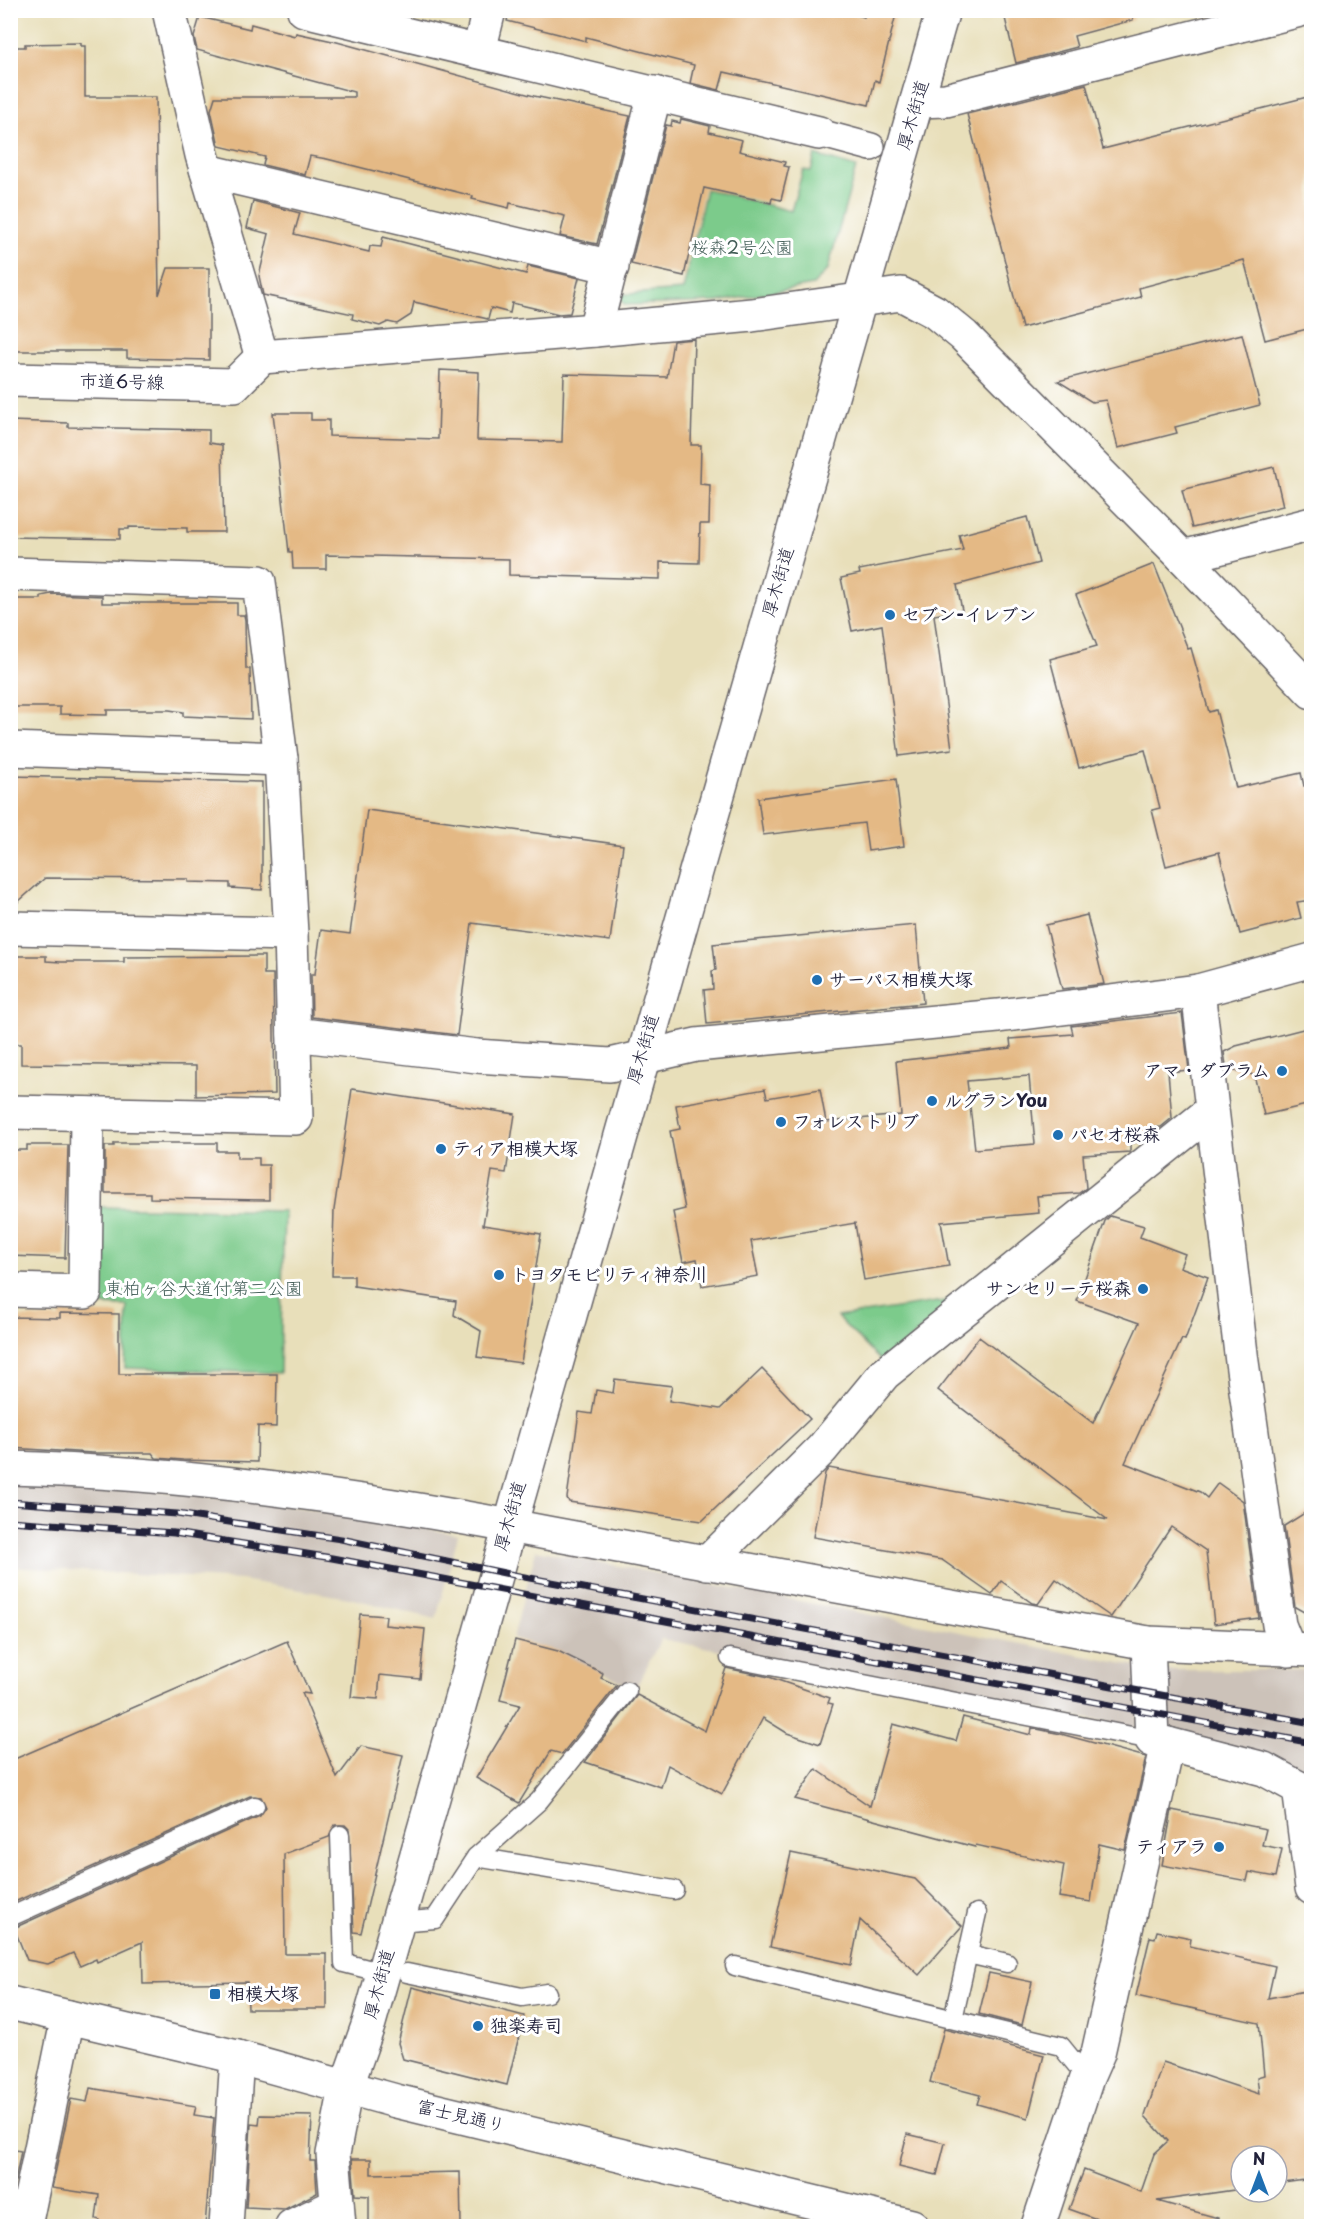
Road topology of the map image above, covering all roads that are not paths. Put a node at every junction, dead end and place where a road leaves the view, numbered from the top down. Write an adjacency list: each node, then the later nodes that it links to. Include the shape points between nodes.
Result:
1 (169, 10): 11 (street)
2 (304, 10): 6 (street)
3 (489, 10): 6 (street)
4 (943, 10): 8 (street, 厚木街道)
5 (1300, 10): 8 (street, via 946,100)
6 (479, 51): 7 (street)
7 (655, 93): 9 (street); 12 (street)
8 (917, 100): 13 (street, 厚木街道)
9 (819, 133): 10 (street)
10 (871, 147)
11 (207, 171): 12 (street); 15 (street)
12 (612, 267): 14 (street)
13 (861, 298): 14 (street, via 752,315); 18 (street, via 901,294 935,312 964,336); 28 (street, 厚木街道)
14 (595, 330): 15 (street)
15 (262, 357): 16 (street, 市道6号線, via 234,385)
16 (10, 380)
17 (1311, 524): 18 (street)
18 (1184, 557): 20 (street)
19 (10, 574): 22 (street, via 259,582)
20 (1311, 692)
21 (10, 750): 22 (street)
22 (281, 759): 24 (street)
23 (10, 928): 24 (street)
24 (291, 934): 27 (street)
25 (1311, 960): 26 (street)
26 (1198, 991): 28 (street, via 998,1016 696,1045); 29 (street)
27 (294, 1034): 28 (street, via 488,1057 610,1065); 31 (street, via 296,1118)
28 (640, 1058): 34 (street, 厚木街道)
29 (1211, 1111): 35 (street, via 884,1374 822,1449); 37 (street, via 1279,1625)
30 (10, 1112): 31 (street)
31 (87, 1114): 32 (street, via 85,1292)
32 (10, 1290)
33 (10, 1468): 34 (street, via 156,1475 306,1492)
34 (508, 1524): 35 (street); 49 (street, 厚木街道)
35 (707, 1563): 36 (street)
36 (1148, 1643): 37 (street); 40 (street)
37 (1300, 1650)
38 (730, 1658): 40 (lane)
39 (627, 1691): 44 (lane, via 539,1801)
40 (1160, 1742): 41 (street, via 1264,1769); 59 (street, via 1098,2053)
41 (1305, 1789): 45 (street)
42 (255, 1806): 48 (lane)
43 (340, 1835): 53 (lane, via 344,1963)
44 (476, 1857): 46 (lane); 49 (lane, via 435,1919)
45 (1311, 1888)
46 (674, 1890)
47 (977, 1913): 50 (lane)
48 (10, 1917)
49 (396, 1922): 53 (street, 厚木街道)
50 (968, 1954): 51 (lane); 57 (lane)
51 (1007, 1963)
52 (735, 1966): 57 (lane)
53 (395, 1973): 54 (lane, via 522,1997); 60 (street, 厚木街道)
54 (547, 1993)
55 (10, 2003): 56 (street, 富士見通り)
56 (68, 2017): 58 (street, 富士見通り); 62 (street)
57 (952, 2019): 59 (lane, via 1061,2046)
58 (237, 2057): 60 (street, 富士見通り); 63 (street)
59 (1087, 2078): 66 (street)
60 (346, 2088): 61 (street, 厚木街道, via 333,2154); 65 (street, 富士見通り)
61 (338, 2216): 64 (street)
62 (25, 2226)
63 (226, 2226)
64 (292, 2226)
65 (912, 2226)
66 (1038, 2226)

